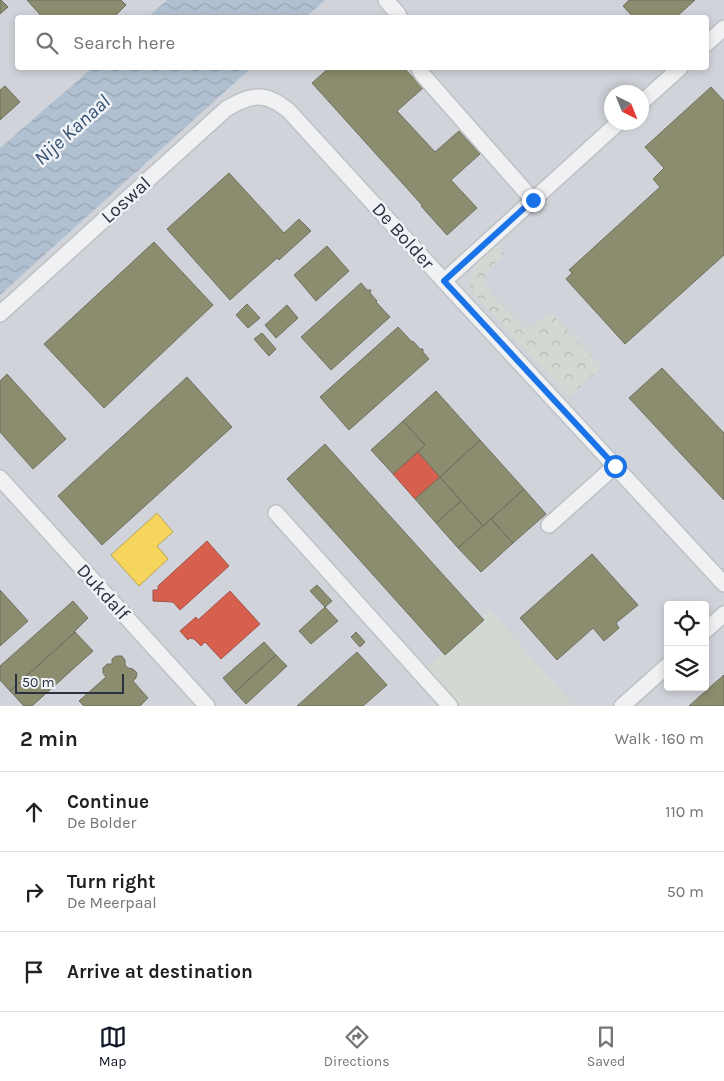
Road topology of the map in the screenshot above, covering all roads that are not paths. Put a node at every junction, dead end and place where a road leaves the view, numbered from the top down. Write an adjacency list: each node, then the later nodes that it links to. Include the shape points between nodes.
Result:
1 (386, 0): 2 (street)
2 (398, 15)
3 (724, 28): 4 (street)
4 (709, 41)
5 (420, 70): 10 (street)
6 (678, 70): 7 (street)
7 (649, 96)
8 (259, 97): 11 (street, De Bolder, via 273,100 288,110); 12 (street, Loswal, via 241,100 226,109)
9 (610, 130): 10 (street)
10 (533, 200): 11 (street)
11 (444, 281): 13 (street, De Bolder)
12 (0, 314)
13 (615, 466): 16 (street); 17 (street, De Bolder)
14 (0, 478): 21 (street, Dukdalf)
15 (276, 513): 22 (street)
16 (549, 525)
17 (724, 584)
18 (724, 614): 19 (street)
19 (709, 627)
20 (664, 669): 23 (street)
21 (207, 706)
22 (450, 706)
23 (622, 706)

